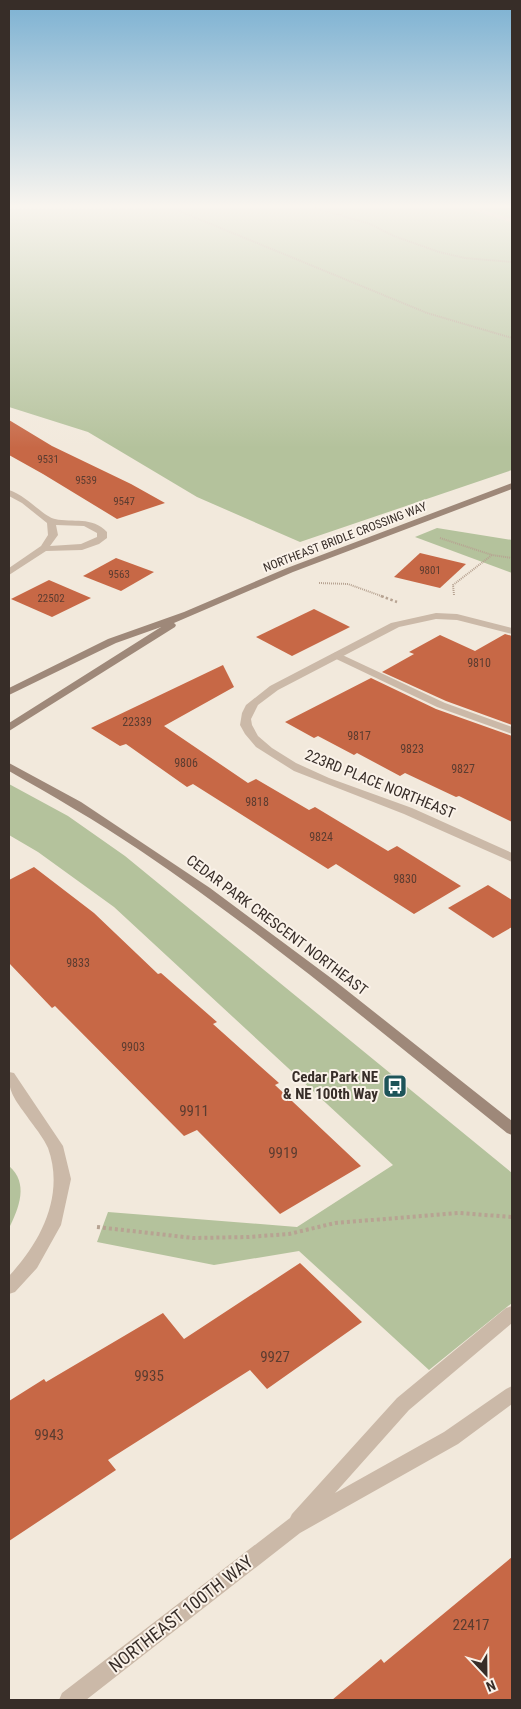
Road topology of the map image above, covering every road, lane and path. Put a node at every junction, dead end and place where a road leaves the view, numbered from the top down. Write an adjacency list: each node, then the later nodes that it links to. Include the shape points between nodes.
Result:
1 (366, 288): 2 (path, via 427,313)
2 (512, 338)
3 (512, 486): 10 (street, NORTHEAST BRIDLE CROSSING WAY)
4 (9, 493): 5 (street, via 25,501)
5 (51, 522): 7 (street, via 53,535); 7 (street, via 95,526 102,532 102,538 80,548)
6 (440, 537): 8 (path)
7 (44, 548): 11 (street)
8 (492, 555): 9 (path); 13 (path, via 454,585)
9 (512, 558)
10 (290, 570): 12 (street, NORTHEAST BRIDLE CROSSING WAY); 14 (path, via 310,582 348,584 401,604)
11 (9, 572)
12 (188, 614): 17 (street, NORTHEAST BRIDLE CROSSING WAY, via 112,641); 18 (street, NORTHEAST BRIDLE CROSSING WAY)
13 (457, 617): 14 (street); 15 (street)
14 (423, 618): 16 (street, via 395,625)
15 (512, 631)
16 (336, 655): 19 (street, via 441,705); 21 (street, 223RD PLACE NORTHEAST, via 259,699 247,712 246,726 252,736 269,752 297,769 408,812)
17 (9, 692)
18 (9, 728)
19 (512, 731)
20 (9, 766): 23 (street, CEDAR PARK CRESCENT NORTHEAST, via 62,794 173,868 322,976)
21 (512, 858)
22 (11, 1081): 26 (street, via 55,1146 63,1179 55,1221 31,1264)
23 (512, 1129)
24 (512, 1217): 25 (path, via 459,1213 335,1223 289,1234 248,1237 194,1238)
25 (97, 1227)
26 (9, 1287)
27 (512, 1313): 29 (street, NORTHEAST 100TH WAY, via 403,1404)
28 (512, 1394): 29 (street, NORTHEAST 100TH WAY, via 451,1438)
29 (293, 1527): 30 (street, NORTHEAST 100TH WAY)
30 (69, 1700)

